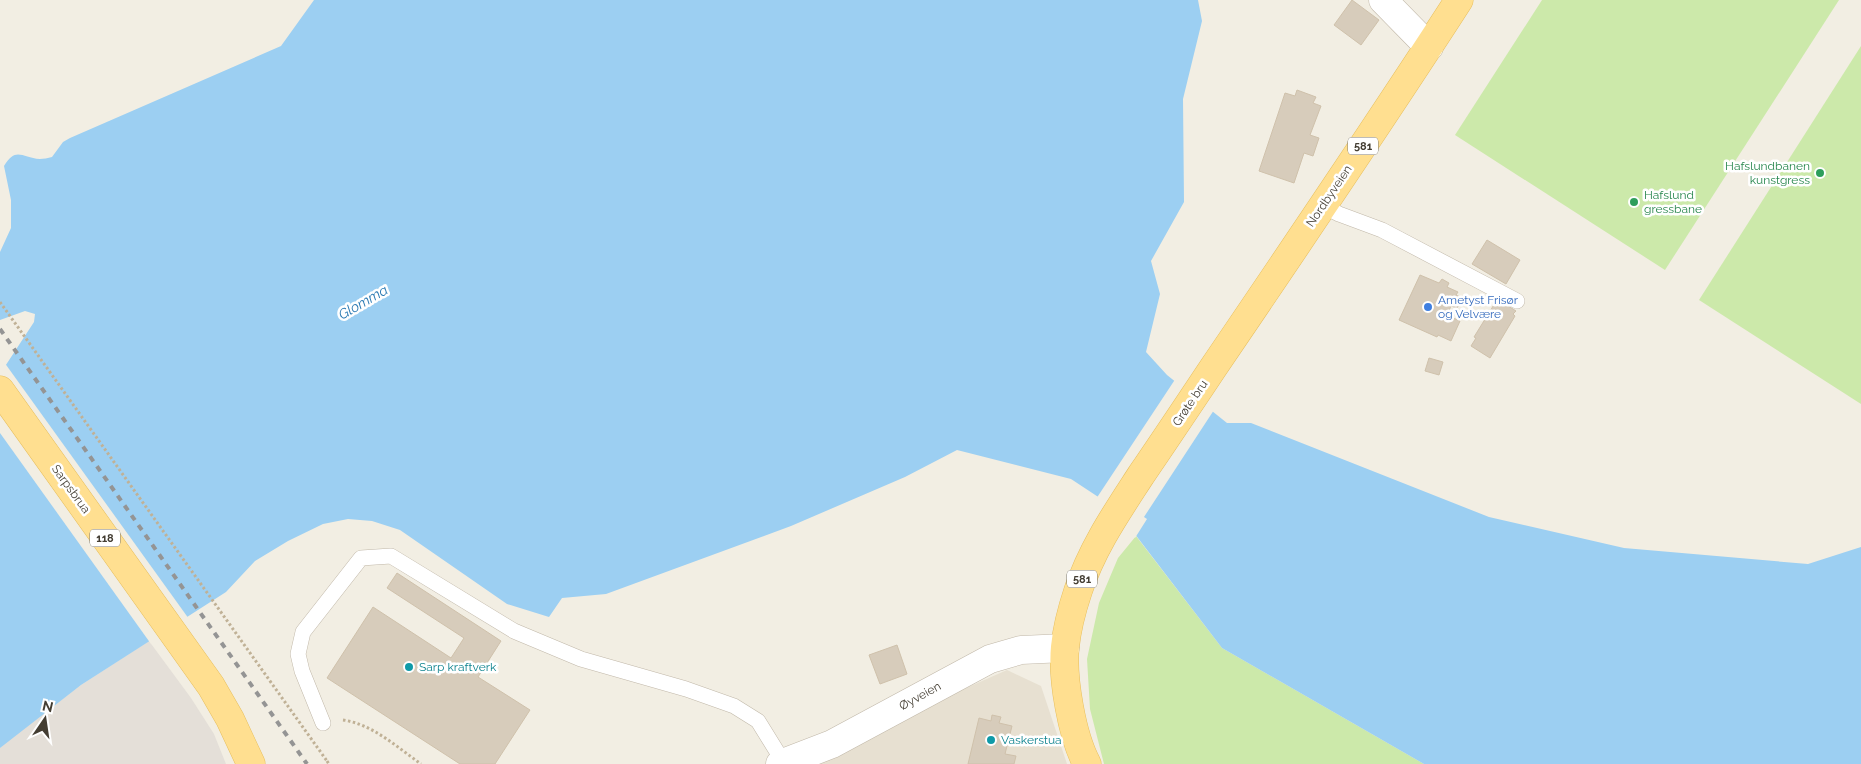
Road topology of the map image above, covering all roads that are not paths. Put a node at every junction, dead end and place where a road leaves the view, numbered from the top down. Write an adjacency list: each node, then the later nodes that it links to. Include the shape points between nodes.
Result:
1 (1383, 0): 3 (street)
2 (1459, 0): 3 (main road, Nordbyveien / 581)
3 (1429, 47): 4 (main road, Nordbyveien / 581)
4 (1323, 206): 5 (main road, Nordbyveien / 581); 6 (lane, via 1382,230)
5 (1265, 292): 8 (main road, Grøte bru / 581, via 1096,546 1071,616)
6 (1517, 302)
7 (0, 390): 11 (main road, Sarpsbrua / 118, via 211,686)
8 (1065, 648): 10 (street, Øyveien, via 1022,650 990,659 832,744); 12 (main road, 581, via 1068,698 1075,733)
9 (323, 723): 10 (lane, via 298,654 303,632 361,558 391,556 514,631 581,659 734,706 758,721)
10 (782, 763)
11 (251, 764)
12 (1087, 764)

